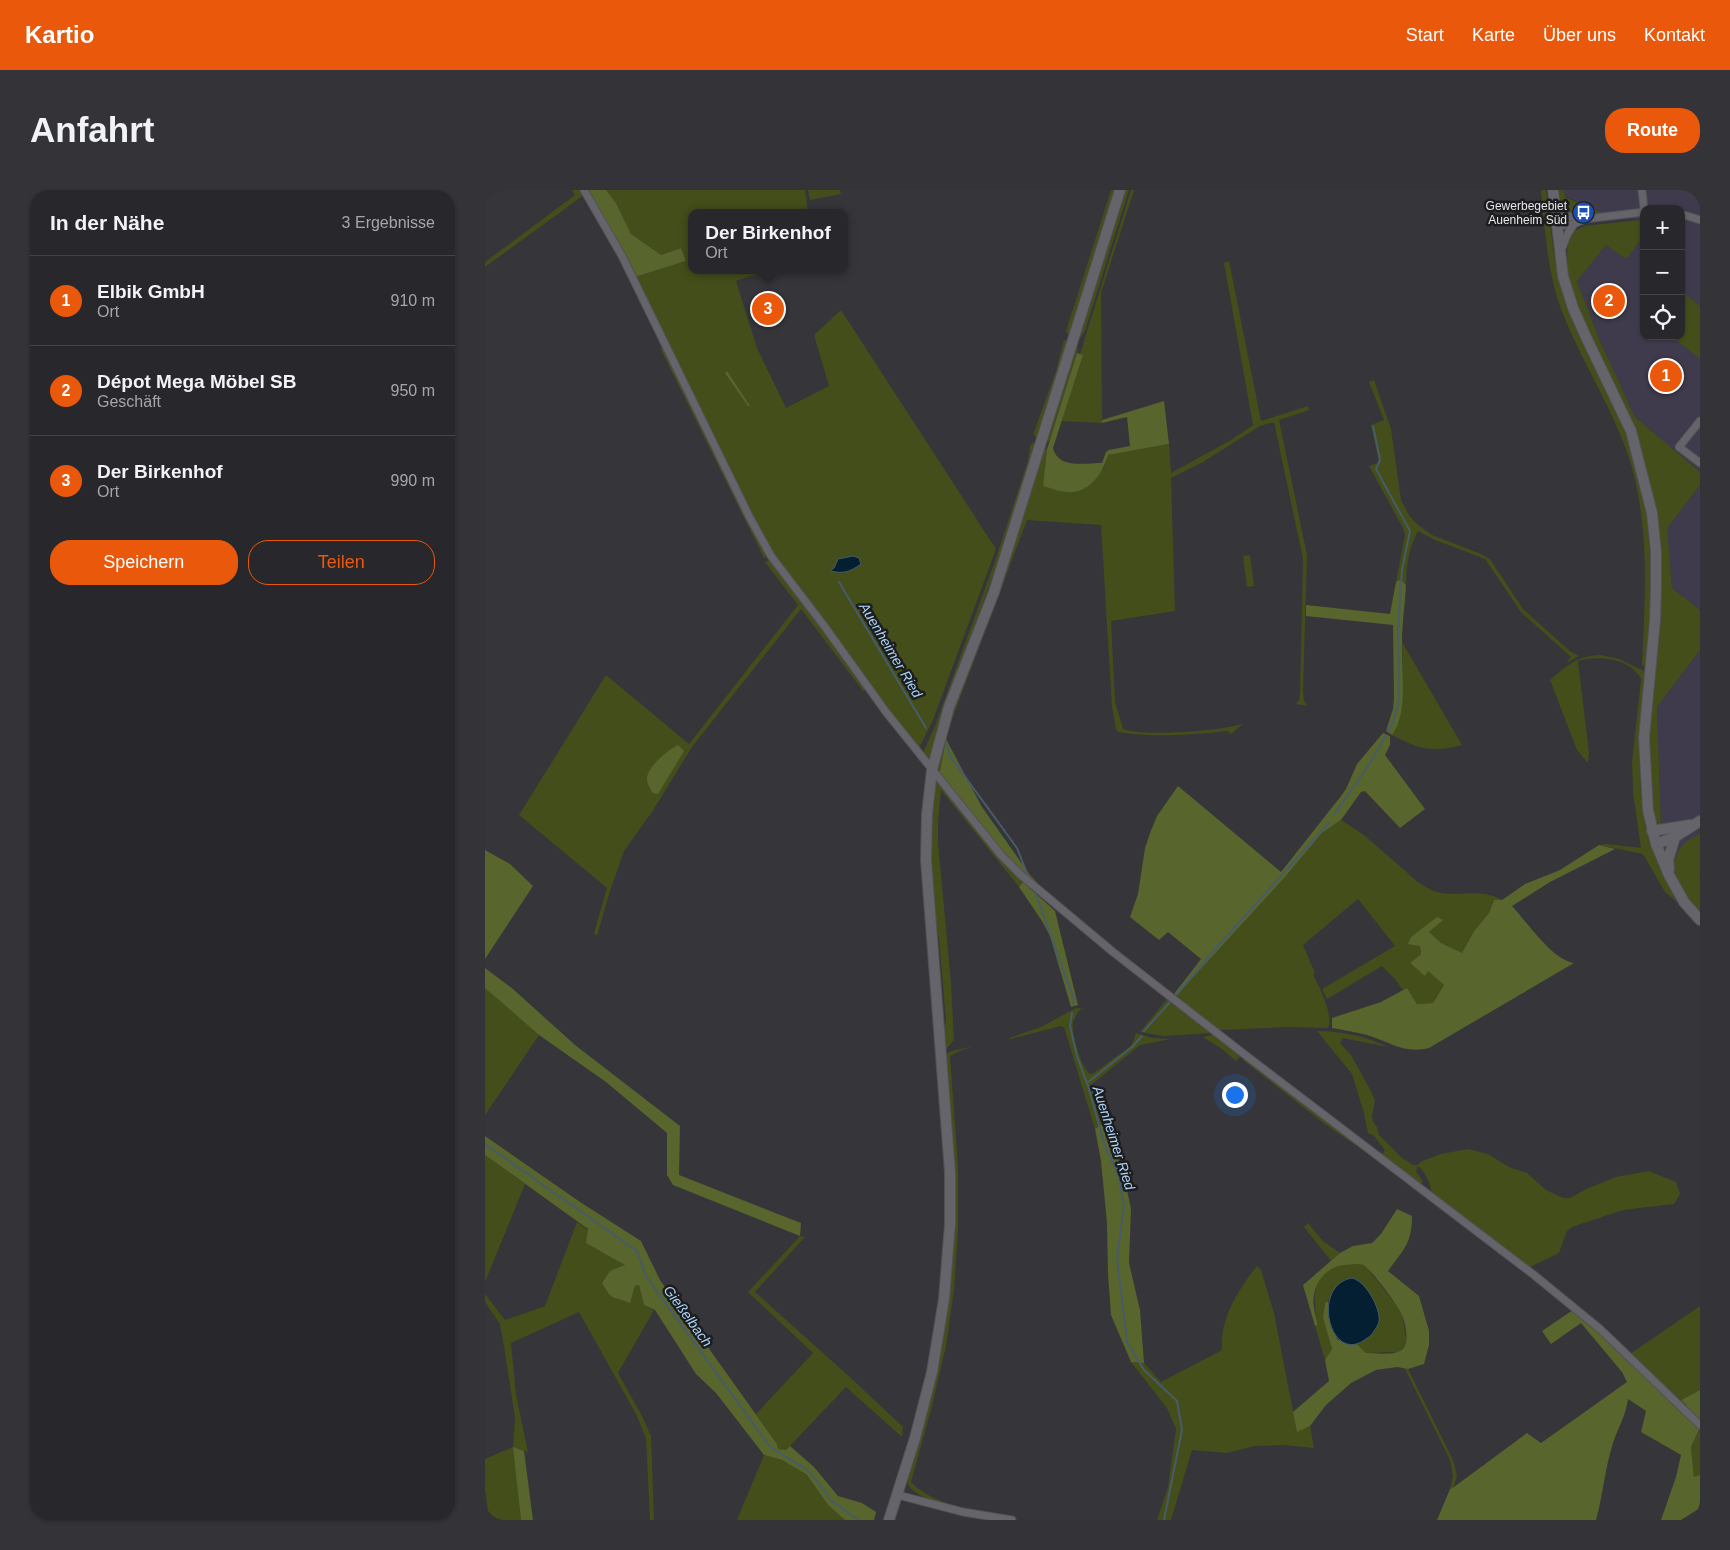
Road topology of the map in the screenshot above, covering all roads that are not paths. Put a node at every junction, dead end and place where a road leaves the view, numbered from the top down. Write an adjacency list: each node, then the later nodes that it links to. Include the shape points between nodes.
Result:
1 (584, 190): 15 (street, via 622,256 771,556)
2 (1120, 190): 15 (main road, via 997,582 949,706)
3 (1553, 190): 10 (main road)
4 (1642, 190): 5 (street)
5 (1644, 205)
6 (1640, 211): 8 (street)
7 (1685, 215): 9 (street)
8 (1585, 219): 10 (street); 11 (street)
9 (1700, 220)
10 (1556, 221): 11 (street); 12 (main road)
11 (1574, 224): 12 (street)
12 (1561, 254): 17 (main road, via 1563,276 1573,308 1631,431 1652,513 1656,552 1655,620 1644,738)
13 (1700, 421): 14 (street, via 1679,447)
14 (1700, 463)
15 (932, 770): 22 (street, via 1001,855 1038,889 1244,1054 1534,1274 1600,1329); 23 (main road, via 926,860 950,1172 950,1224 944,1299 932,1372)
16 (1697, 823): 17 (main road); 18 (main road)
17 (1652, 831): 19 (main road)
18 (1675, 837): 19 (main road); 20 (main road, via 1668,860)
19 (1656, 844): 20 (main road)
20 (1669, 875): 21 (main road, via 1684,902)
21 (1700, 920)
22 (1700, 1425)
23 (897, 1495): 24 (main road); 25 (street)
24 (889, 1520)
25 (1011, 1520)

